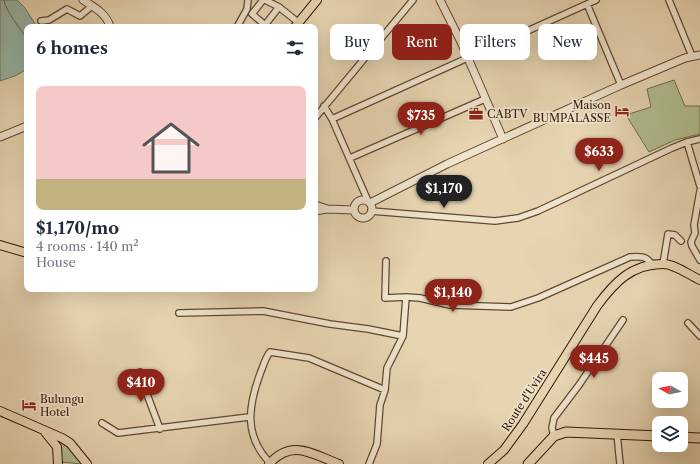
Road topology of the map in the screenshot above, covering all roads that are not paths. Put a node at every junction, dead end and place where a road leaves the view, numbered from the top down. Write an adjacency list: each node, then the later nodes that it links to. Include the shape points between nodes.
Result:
1 (83, 0): 11 (street)
2 (248, 0): 16 (street, via 248,9)
3 (264, 0): 12 (street); 17 (street, via 252,14)
4 (308, 0): 13 (street)
5 (317, 0): 13 (main road)
6 (413, 0): 28 (street)
7 (440, 0): 22 (street)
8 (596, 0): 10 (street)
9 (669, 0): 23 (street)
10 (587, 4): 21 (street); 26 (street)
11 (92, 6): 14 (street, via 80,16 67,9 49,20); 15 (street, via 103,14)
12 (279, 7): 18 (street); 19 (street)
13 (310, 9): 20 (main road)
14 (41, 21)
15 (109, 24)
16 (239, 24)
17 (263, 24)
18 (266, 24)
19 (296, 24)
20 (298, 24)
21 (530, 30)
22 (460, 40)
23 (696, 55): 26 (street)
24 (464, 60): 30 (street)
25 (469, 60): 27 (street)
26 (621, 85): 33 (street)
27 (485, 99): 33 (street); 36 (street)
28 (324, 106): 29 (street); 30 (street)
29 (318, 114)
30 (332, 119): 36 (street)
31 (24, 127): 32 (street)
32 (0, 137)
33 (504, 139): 39 (street)
34 (700, 140): 35 (street)
35 (687, 142): 37 (street); 44 (street, via 518,218 485,220)
36 (350, 158): 39 (street)
37 (700, 186)
38 (700, 191): 45 (street, via 694,225)
39 (369, 202): 43 (street, via 357,202); 44 (street)
40 (318, 206): 41 (street)
41 (327, 209): 42 (street); 43 (street)
42 (318, 210)
43 (354, 210): 44 (street, via 357,216 363,218 369,216)
44 (371, 211)
45 (697, 232): 50 (street, via 691,242)
46 (681, 241): 51 (street, via 675,235 668,234)
47 (0, 245): 48 (main road)
48 (24, 252)
49 (386, 260): 54 (street, via 385,298)
50 (700, 260)
51 (663, 264): 52 (main road, Route d'Uvira); 53 (main road)
52 (653, 266): 54 (street, via 649,259 642,256 630,257 538,298 511,307 450,304); 77 (main road, Route d'Uvira, via 636,269 610,288 504,450)
53 (700, 280)
54 (406, 297): 58 (street)
55 (179, 312): 58 (street, via 264,311)
56 (623, 320): 68 (street, via 554,418)
57 (688, 323): 59 (street)
58 (402, 336): 61 (street, via 387,368)
59 (700, 336)
60 (140, 372): 65 (street)
61 (385, 390): 63 (street, via 309,358 272,351 268,353 255,388); 76 (street, via 380,405 377,444)
62 (0, 411): 66 (main road)
63 (250, 417): 65 (street); 74 (street, via 259,448)
64 (102, 423): 65 (street, via 118,433)
65 (160, 429)
66 (43, 430): 72 (main road, via 57,446); 73 (main road, via 70,443)
67 (617, 434): 68 (highway, via 566,432); 69 (highway); 79 (street)
68 (554, 436): 78 (highway)
69 (652, 436)
70 (688, 437): 71 (highway)
71 (700, 438)
72 (58, 464)
73 (87, 464)
74 (270, 464): 75 (main road, via 281,454 298,449)
75 (339, 464)
76 (368, 464)
77 (488, 464)
78 (528, 464)
79 (620, 464)

